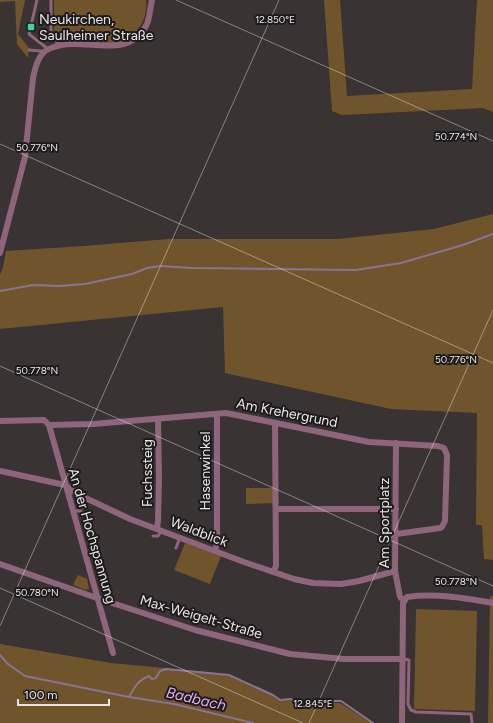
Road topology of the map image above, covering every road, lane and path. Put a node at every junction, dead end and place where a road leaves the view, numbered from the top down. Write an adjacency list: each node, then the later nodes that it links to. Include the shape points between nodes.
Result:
1 (37, 0): 6 (lane, via 29,34)
2 (51, 0): 4 (lane, via 50,30)
3 (151, 1): 4 (street, via 144,29 130,42 115,46 74,43)
4 (60, 45): 6 (street)
5 (29, 50): 6 (lane)
6 (46, 51): 7 (street, via 36,66 33,78 26,157)
7 (2, 241): 8 (street)
8 (0, 253)
9 (217, 414): 10 (street, Am Krehergrund); 12 (street, Am Krehergrund, via 232,414); 26 (street, Hasenwinkel, via 217,543)
10 (158, 419): 13 (street, Am Krehergrund); 21 (street, Fuchssteig)
11 (0, 421): 13 (street, Am Krehergrund, via 44,420)
12 (275, 424): 14 (street, Am Krehergrund, via 369,442); 17 (street)
13 (49, 425): 16 (street, An der Hochspannung)
14 (396, 443): 18 (street, Am Sportplatz); 22 (street, Am Krehergrund, via 441,447 447,455 446,521 440,528)
15 (0, 471): 16 (street, Waldblick)
16 (65, 485): 19 (street, An der Hochspannung); 21 (street, Waldblick, via 77,494)
17 (277, 508): 18 (street); 29 (street, via 276,566)
18 (396, 509): 22 (street, Am Sportplatz)
19 (73, 511): 20 (lane); 30 (street, An der Hochspannung)
20 (80, 511)
21 (159, 529): 23 (lane, via 158,536); 24 (street, Waldblick)
22 (396, 534): 28 (street, Am Sportplatz)
23 (153, 536)
24 (180, 537): 25 (lane); 26 (street, Waldblick)
25 (176, 548)
26 (214, 551): 29 (street, Waldblick)
27 (0, 564): 30 (street, Max-Weigelt-Straße)
28 (396, 571): 29 (street, Waldblick, via 359,581 328,584 304,581); 31 (street, Am Sportplatz, via 400,597)
29 (273, 572)
30 (97, 598): 33 (street, An der Hochspannung); 34 (street, Max-Weigelt-Straße, via 195,630 290,654 344,659)
31 (404, 601): 32 (street, via 407,597 432,595); 34 (street, Am Sportplatz)
32 (493, 602)
33 (113, 653)
34 (402, 659): 35 (street, Am Sportplatz); 36 (lane, via 409,660 408,704 411,710 471,714)
35 (402, 723)
36 (472, 723)

